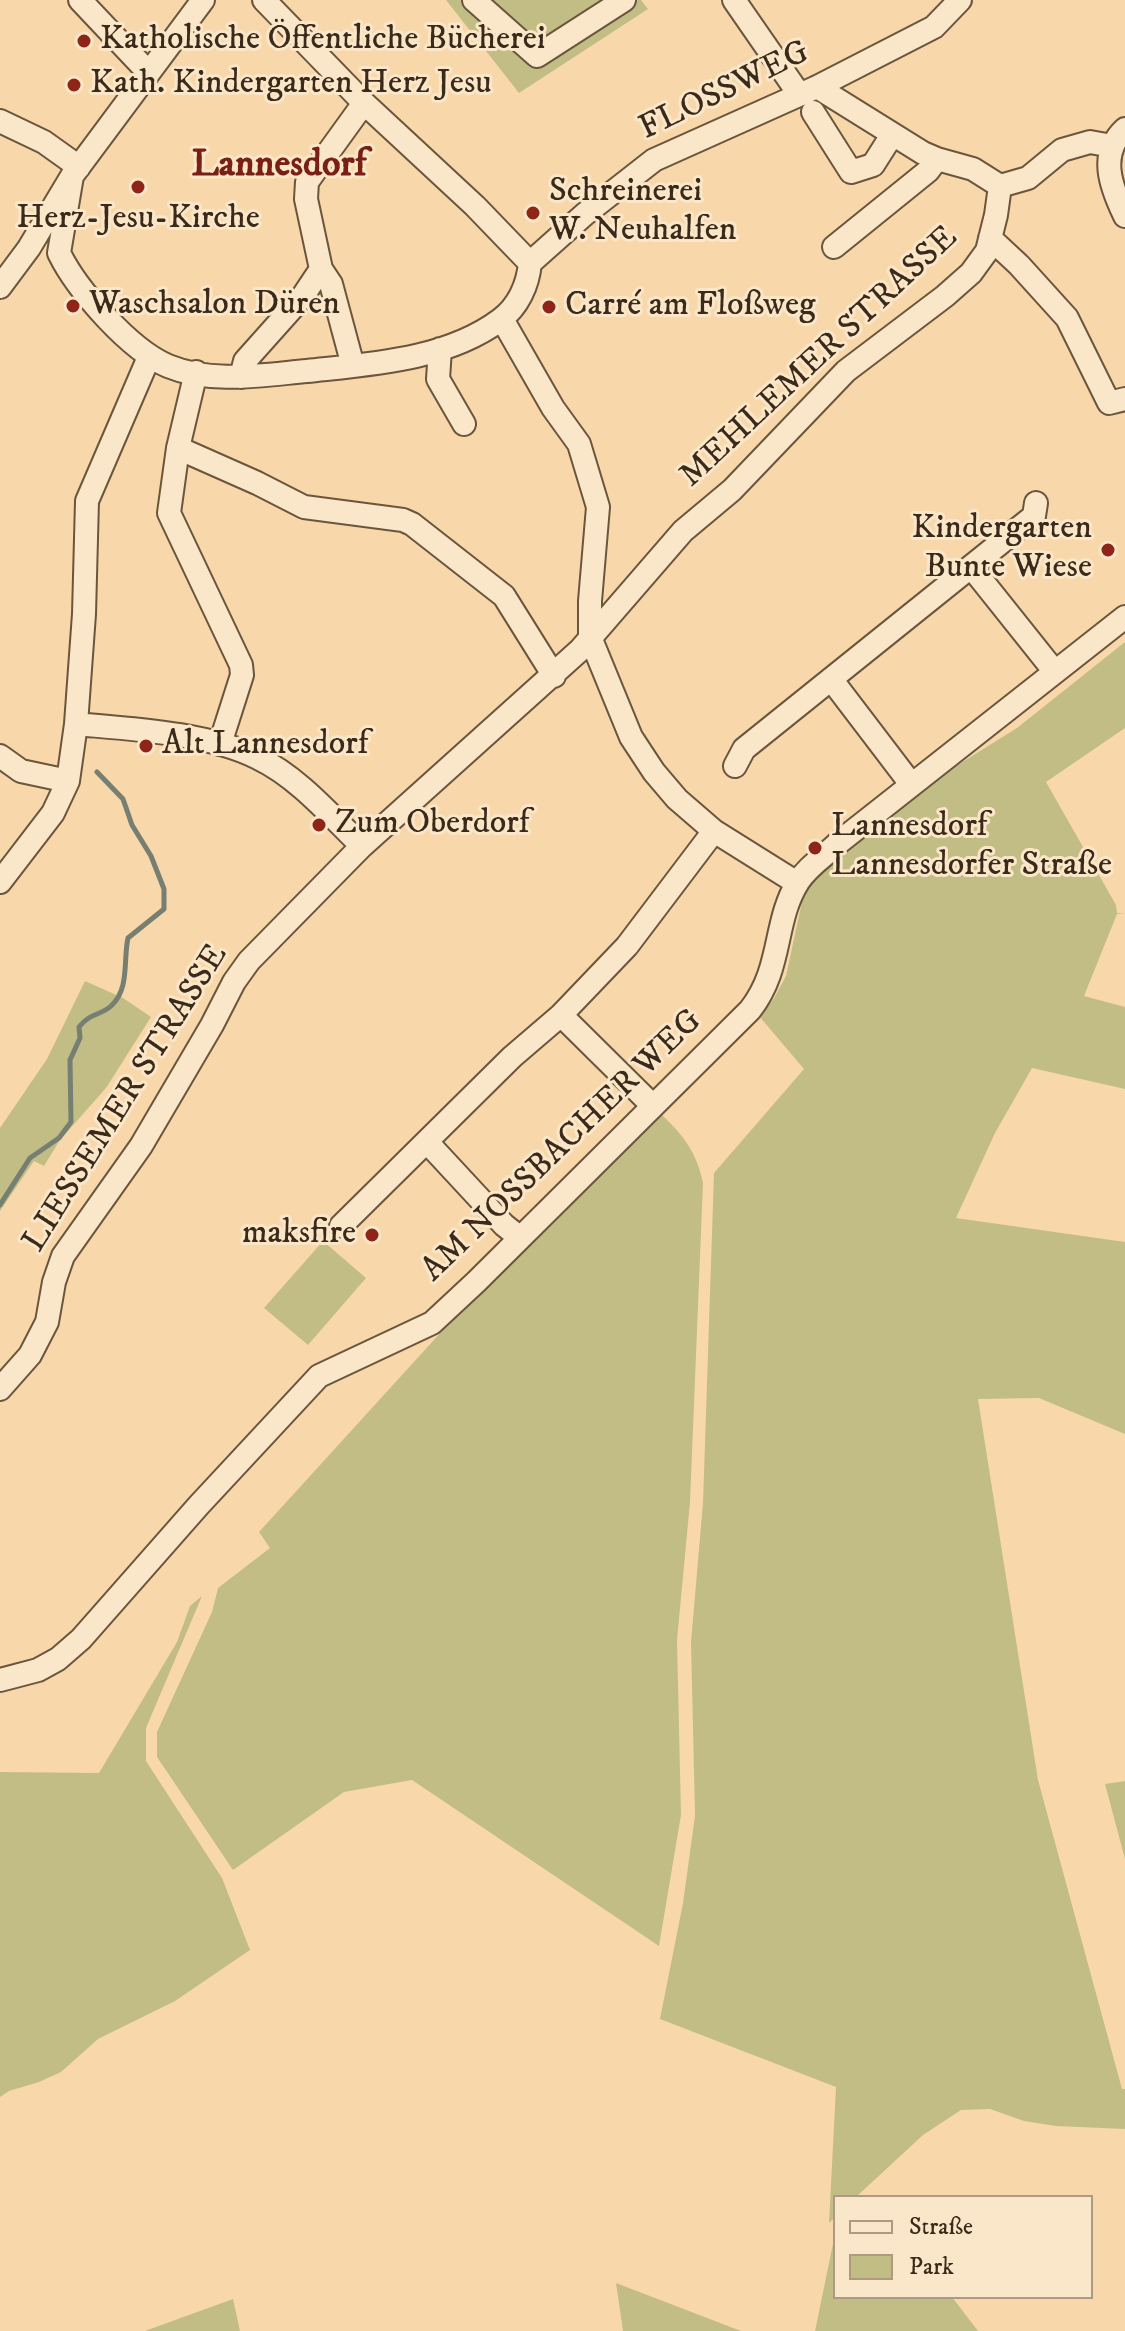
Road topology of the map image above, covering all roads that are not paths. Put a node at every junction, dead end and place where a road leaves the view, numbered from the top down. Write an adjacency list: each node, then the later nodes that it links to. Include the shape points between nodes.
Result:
1 (80, 0): 8 (street)
2 (203, 0): 8 (street)
3 (264, 0): 10 (street)
4 (474, 0): 5 (street, via 537,56)
5 (624, 0)
6 (734, 0): 9 (street)
7 (960, 0): 9 (street, FLOSSWEG, via 934,27)
8 (148, 72): 15 (street)
9 (810, 98): 12 (street); 12 (street, via 855,178 873,165); 20 (street, FLOSSWEG, via 654,160)
10 (364, 103): 20 (street); 21 (street, via 307,182)
11 (0, 121): 15 (street, via 44,142)
12 (892, 135): 14 (street)
13 (1118, 138): 16 (street, via 1062,150 1028,178); 17 (street, via 1108,165)
14 (932, 165): 16 (street, via 973,169); 19 (street)
15 (76, 171): 22 (street); 25 (street, via 59,253 82,292)
16 (1000, 186): 18 (street, MEHLEMER STRASSE)
17 (1125, 216)
18 (990, 238): 29 (street, via 1067,318 1109,403); 35 (street, MEHLEMER STRASSE, via 971,273 846,371 732,490 683,531)
19 (834, 247)
20 (526, 259): 23 (street, via 528,281)
21 (321, 269): 26 (street, via 331,284); 27 (street, via 245,361)
22 (0, 287)
23 (502, 319): 24 (street); 35 (street, via 579,444 598,507)
24 (440, 349): 26 (street); 30 (street, via 438,379)
25 (149, 357): 28 (street); 39 (street, via 87,501)
26 (353, 366): 27 (street)
27 (241, 377): 28 (street)
28 (194, 378): 31 (street)
29 (1125, 399)
30 (464, 424)
31 (178, 448): 37 (street, via 304,507 412,524 504,596); 40 (street, via 169,513 241,665)
32 (1036, 503): 33 (street, via 1034,516)
33 (972, 568): 36 (street); 38 (street)
34 (1125, 617): 36 (street, AM NOSSBACHER WEG)
35 (590, 637): 37 (street, LIESSEMER STRASSE); 45 (street, via 631,737 677,799)
36 (1055, 672): 44 (street, AM NOSSBACHER WEG)
37 (554, 676): 46 (street, LIESSEMER STRASSE)
38 (831, 679): 42 (street, via 744,749); 44 (street)
39 (76, 724): 40 (street); 43 (street)
40 (220, 744): 46 (street, via 259,758 289,779)
41 (0, 756): 43 (street, via 21,771)
42 (735, 766)
43 (68, 781): 47 (street, via 53,813)
44 (911, 784): 48 (street, AM NOSSBACHER WEG)
45 (714, 831): 48 (street); 49 (street, via 627,946)
46 (362, 846): 54 (street, LIESSEMER STRASSE, via 234,982 141,1146 63,1256 47,1322 30,1355)
47 (0, 882)
48 (797, 883): 50 (street, AM NOSSBACHER WEG, via 764,992)
49 (561, 1015): 50 (street); 51 (street)
50 (653, 1106): 53 (street, AM NOSSBACHER WEG)
51 (427, 1142): 52 (street); 53 (street)
52 (341, 1226)
53 (519, 1237): 55 (street, AM NOSSBACHER WEG, via 432,1323 319,1376 81,1639 38,1670)
54 (0, 1389)
55 (0, 1680)

